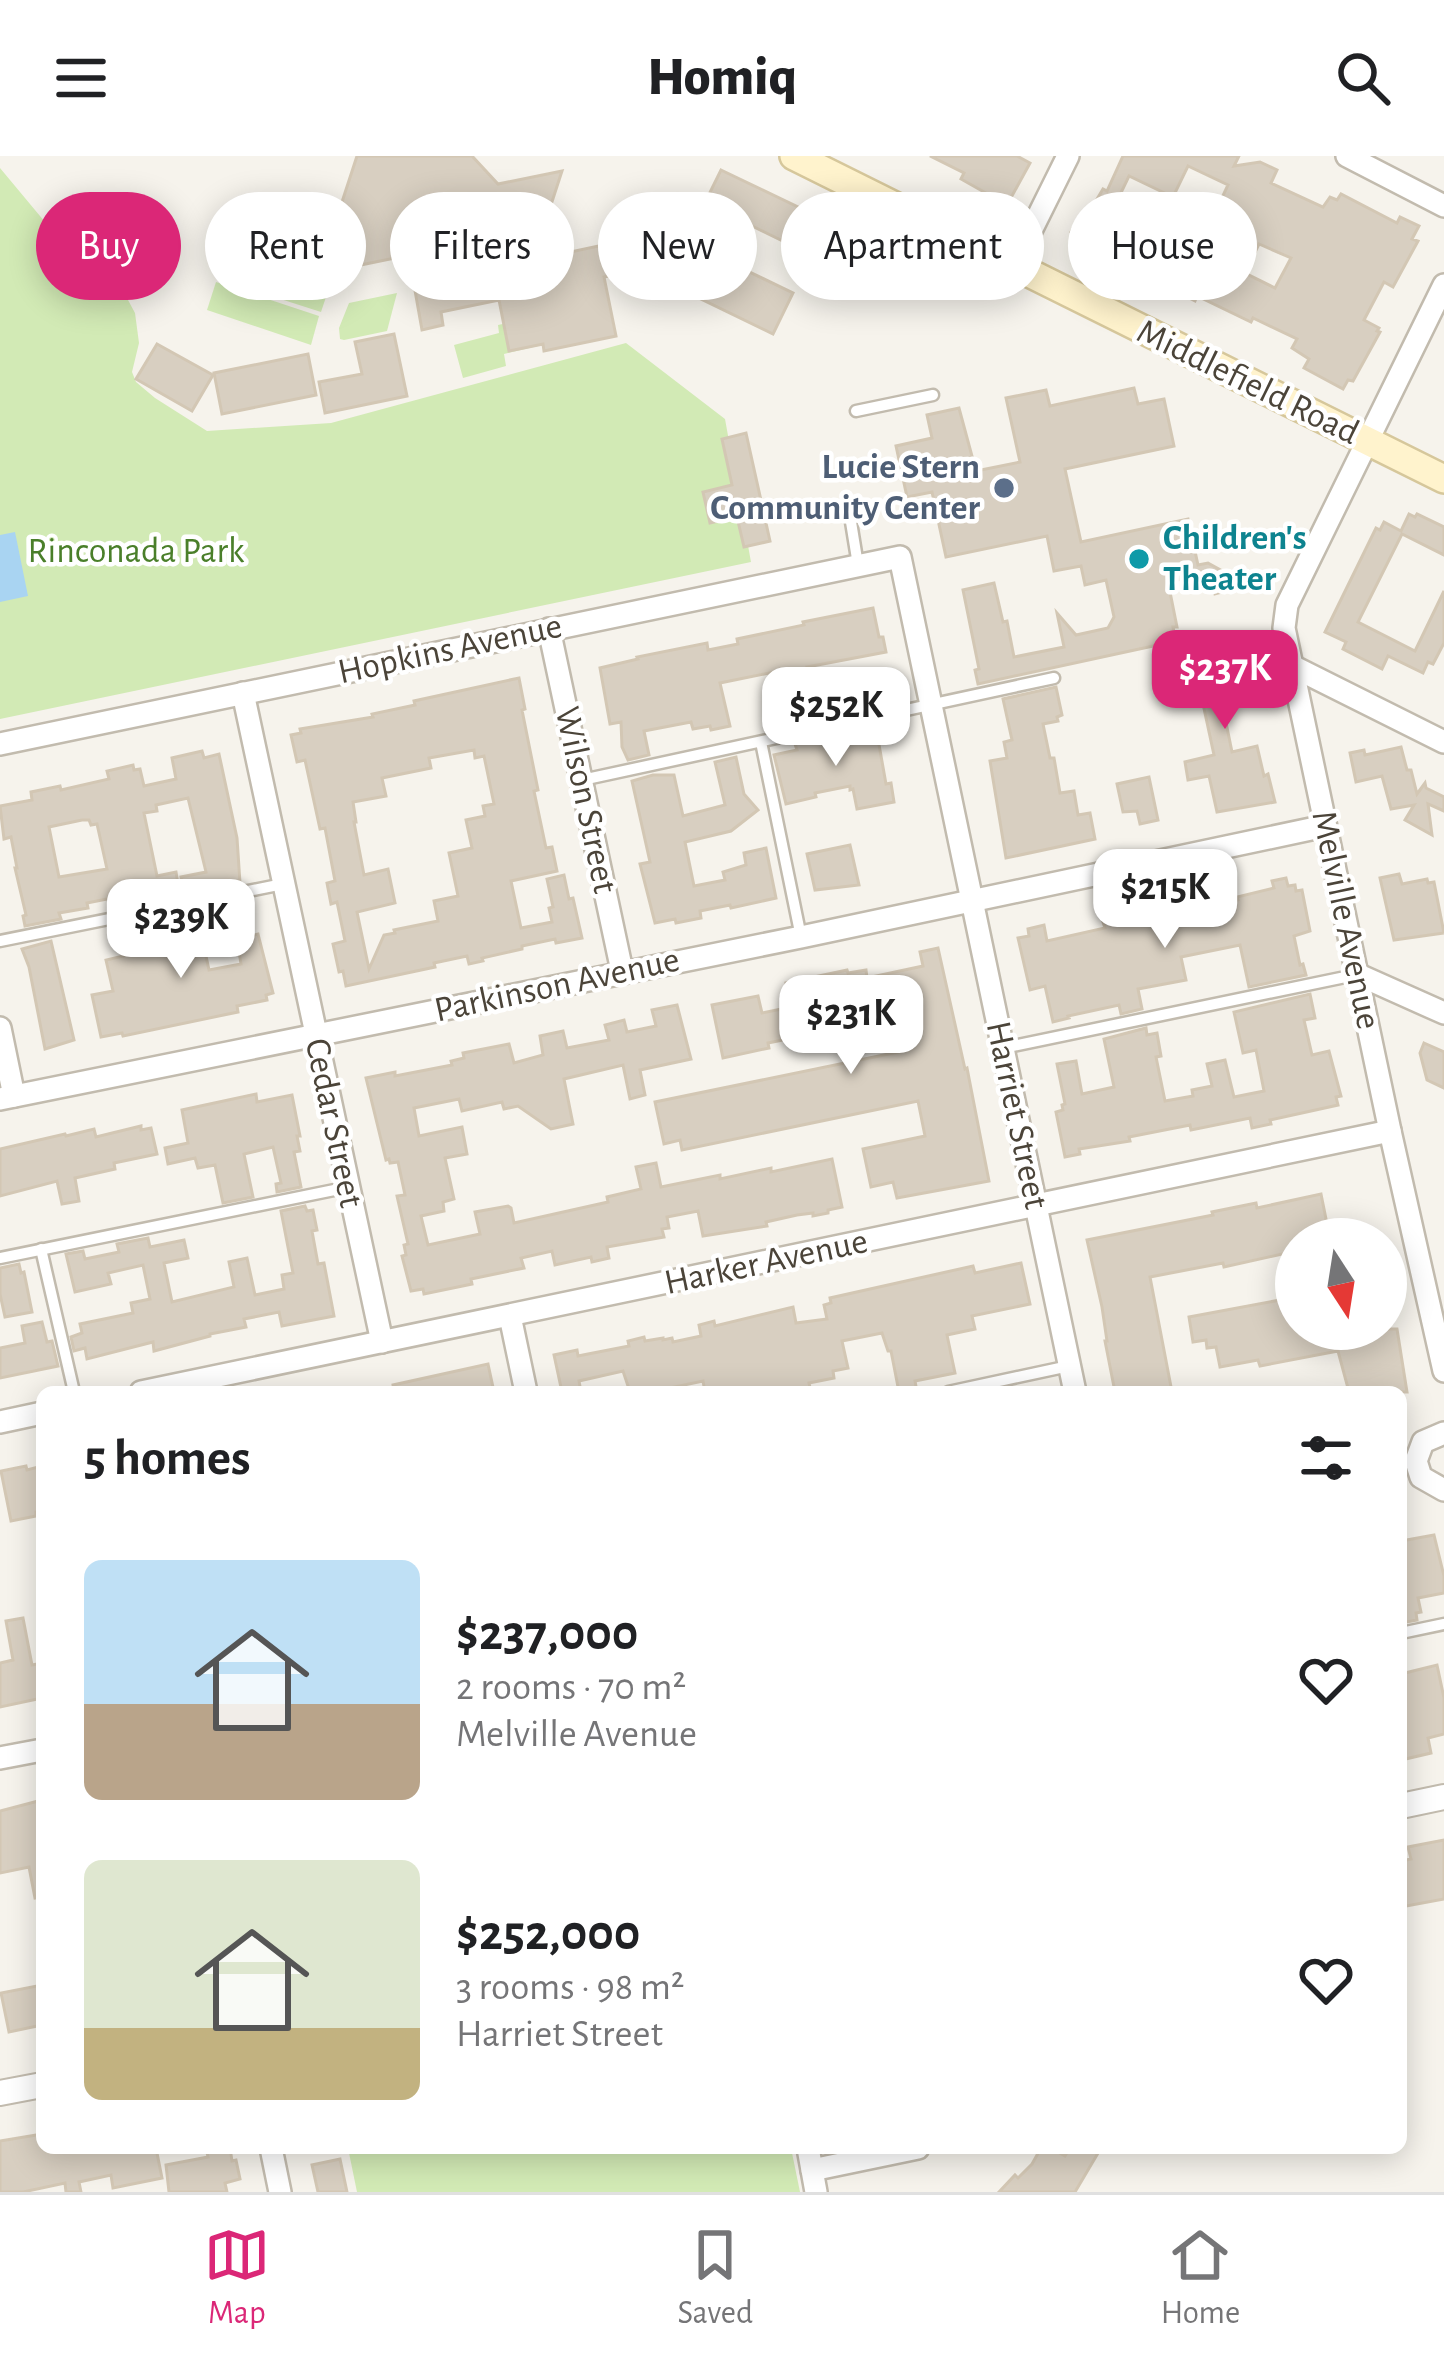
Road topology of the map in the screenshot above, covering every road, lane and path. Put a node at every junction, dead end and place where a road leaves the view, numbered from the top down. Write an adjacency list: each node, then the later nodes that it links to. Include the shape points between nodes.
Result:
1 (794, 156): 4 (main road, Middlefield Road)
2 (1068, 156): 5 (street)
3 (1347, 156): 6 (street)
4 (866, 192)
5 (1044, 204)
6 (1444, 206)
7 (1044, 282): 11 (main road, Middlefield Road)
8 (1444, 285): 11 (street, Melville Avenue)
9 (933, 395): 10 (lane)
10 (856, 411)
11 (1366, 441): 12 (main road, Middlefield Road); 17 (street, Melville Avenue, via 1284,616)
12 (1444, 479)
13 (850, 522): 15 (lane)
14 (900, 557): 15 (street, Hopkins Avenue); 20 (street, Harriet Street)
15 (858, 566): 16 (street, Hopkins Avenue)
16 (549, 629): 19 (street, Hopkins Avenue); 24 (street, Wilson Street)
17 (1292, 666): 22 (street); 25 (street, Melville Avenue)
18 (1054, 677): 20 (lane)
19 (243, 693): 23 (street, Hopkins Avenue); 26 (street, Cedar Street)
20 (931, 704): 21 (lane); 27 (street, Harriet Street)
21 (761, 742): 24 (lane); 28 (lane)
22 (1444, 742)
23 (0, 744)
24 (581, 781): 30 (street, Wilson Street)
25 (1325, 826): 27 (street, Parkinson Avenue); 31 (street, Melville Avenue)
26 (284, 884): 29 (lane); 34 (street, Cedar Street)
27 (971, 901): 28 (street, Parkinson Avenue); 35 (street, Harriet Street)
28 (801, 937): 30 (street, Parkinson Avenue)
29 (0, 941)
30 (622, 971): 34 (street, Parkinson Avenue)
31 (1359, 975): 32 (street); 35 (lane); 37 (street, Melville Avenue)
32 (1444, 1013)
33 (0, 1028): 36 (street)
34 (315, 1036): 36 (street, Parkinson Avenue); 38 (street, Cedar Street)
35 (1003, 1048): 39 (street, Harriet Street)
36 (7, 1098)
37 (1390, 1131): 39 (street, Harker Avenue); 45 (street, Melville Avenue)
38 (349, 1187): 40 (lane); 43 (street, Cedar Street)
39 (1036, 1204): 42 (street, Harker Avenue); 44 (street, Harriet Street)
40 (41, 1249): 41 (lane); 46 (lane)
41 (0, 1258)
42 (510, 1316): 43 (street, Harker Avenue); 48 (street)
43 (382, 1342): 47 (street, Harker Avenue)
44 (1069, 1366): 49 (lane); 50 (street, Harriet Street)
45 (1444, 1371)
46 (73, 1386)
47 (170, 1386)
48 (525, 1386)
49 (976, 1386)
50 (1074, 1386)
51 (36, 1414): 52 (street)
52 (0, 1422)
53 (1444, 1433): 54 (street, via 1424,1442)
54 (1409, 1470): 55 (street)
55 (1444, 1490)
56 (1444, 1624): 57 (lane)
57 (1407, 1633)
58 (36, 1751): 59 (street)
59 (0, 1758)
60 (1444, 1797): 61 (street)
61 (1407, 1805)
62 (36, 2086): 63 (street)
63 (0, 2093)
64 (272, 2154): 67 (street)
65 (889, 2154): 66 (street)
66 (812, 2170)
67 (280, 2192)

